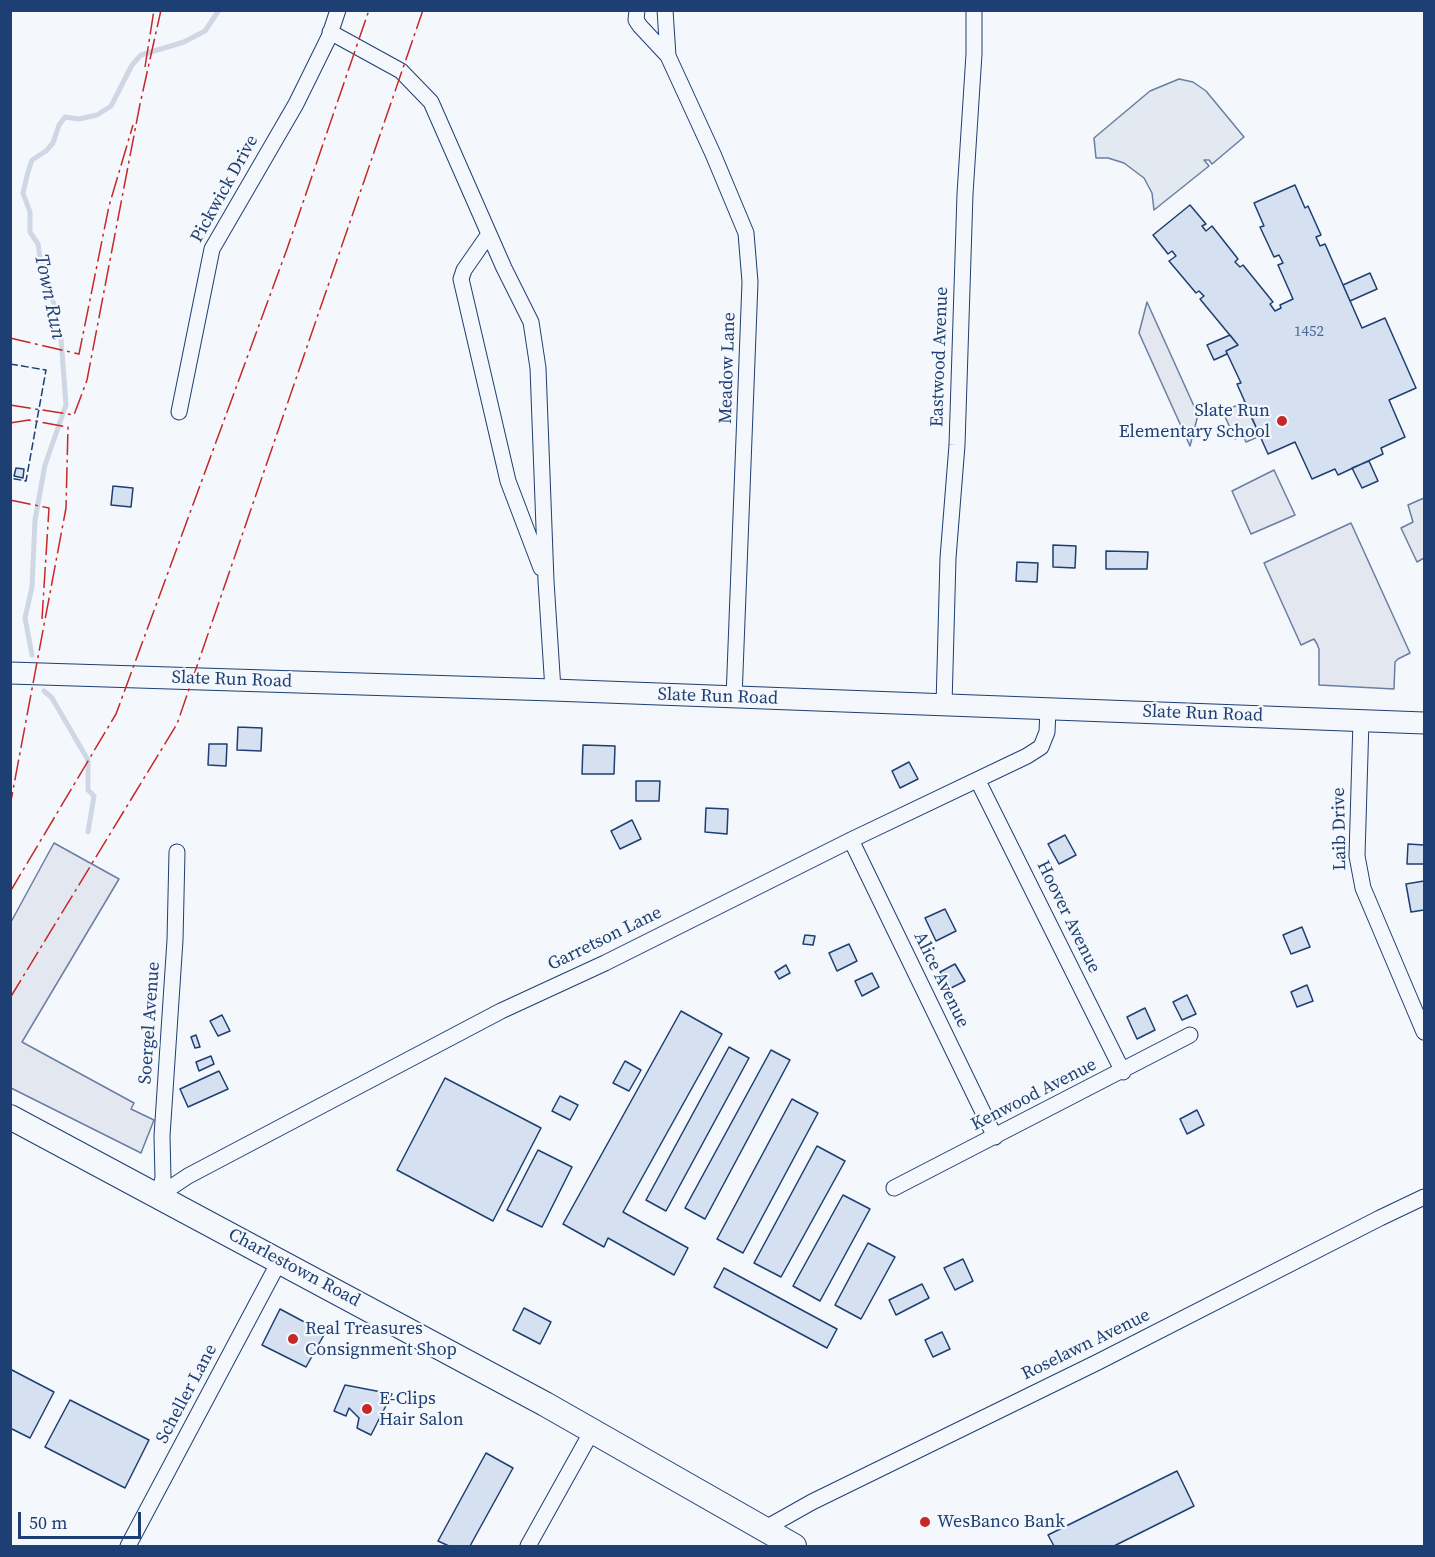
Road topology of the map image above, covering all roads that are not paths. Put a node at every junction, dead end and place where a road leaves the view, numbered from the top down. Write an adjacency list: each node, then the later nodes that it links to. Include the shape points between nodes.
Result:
1 (338, 10): 5 (street, Pickwick Drive)
2 (637, 10): 6 (street, Meadow Lane, via 640,26)
3 (665, 10): 6 (street, Meadow Lane)
4 (974, 10): 13 (street, Eastwood Avenue)
5 (330, 32): 7 (street, via 401,71 431,102); 8 (street, Pickwick Drive, via 296,104 212,249)
6 (668, 56): 12 (street, Meadow Lane, via 746,232 750,282)
7 (489, 234): 9 (street, via 531,322 538,368); 9 (street, via 461,279 508,481)
8 (179, 412)
9 (546, 581): 11 (street)
10 (10, 672): 11 (street, Slate Run Road)
11 (553, 690): 12 (street, Slate Run Road)
12 (734, 698): 13 (street, Slate Run Road)
13 (944, 705): 14 (street, Slate Run Road)
14 (1048, 710): 15 (street, Slate Run Road); 17 (street, Garretson Lane, via 1047,732 1041,747)
15 (1361, 720): 16 (street, Slate Run Road); 20 (street, Laib Drive, via 1357,856 1363,888)
16 (1425, 723)
17 (978, 781): 18 (street, Garretson Lane); 22 (street, Hoover Avenue)
18 (851, 840): 24 (street, Alice Avenue); 26 (street, Garretson Lane, via 501,1011 188,1176)
19 (177, 852): 26 (street, Soergel Avenue, via 163,1178)
20 (1425, 1032)
21 (1190, 1035): 22 (street, Kenwood Avenue)
22 (1123, 1072): 24 (street, Kenwood Avenue)
23 (10, 1117): 26 (main road, Charlestown Road)
24 (995, 1137): 25 (street, Kenwood Avenue)
25 (894, 1188)
26 (158, 1196): 28 (main road, Charlestown Road)
27 (1425, 1197): 30 (street, Roselawn Avenue)
28 (280, 1260): 29 (main road, Charlestown Road); 31 (street, Scheller Lane)
29 (592, 1431): 30 (main road, Charlestown Road); 32 (street)
30 (764, 1529): 33 (main road, Charlestown Road)
31 (128, 1546)
32 (528, 1546)
33 (794, 1546)

